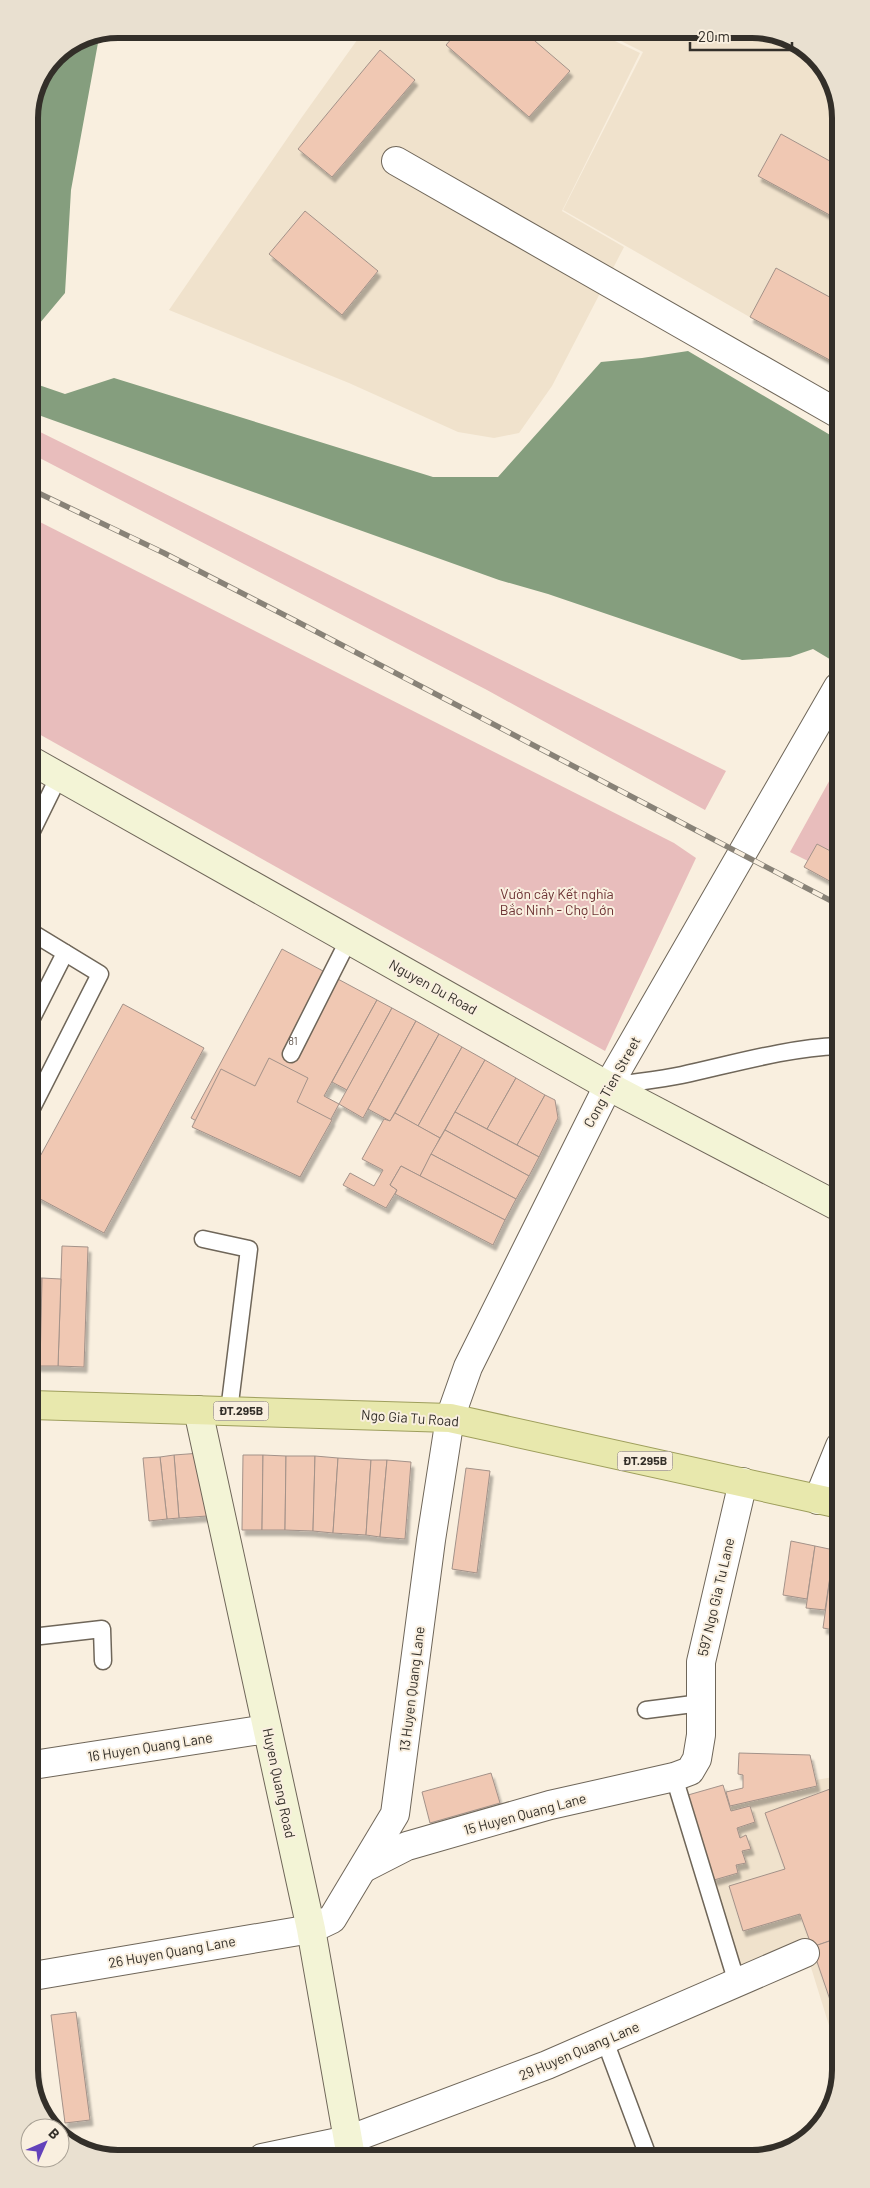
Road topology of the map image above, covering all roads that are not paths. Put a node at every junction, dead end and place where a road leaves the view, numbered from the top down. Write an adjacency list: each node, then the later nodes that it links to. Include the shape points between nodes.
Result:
1 (396, 161): 2 (street)
2 (832, 410)
3 (832, 698): 13 (street, Cong Tien Street)
4 (38, 764): 5 (main road, Nguyen Du Road)
5 (59, 776): 6 (lane); 8 (main road, Nguyen Du Road)
6 (38, 818)
7 (38, 936): 9 (lane)
8 (349, 939): 12 (lane); 13 (main road, Nguyen Du Road)
9 (65, 953): 10 (lane); 14 (lane, via 100,974)
10 (38, 1007)
11 (832, 1046): 13 (lane, via 763,1057 680,1076)
12 (291, 1054)
13 (608, 1086): 15 (main road, Nguyen Du Road); 20 (street, Cong Tien Street, via 468,1367)
14 (37, 1097)
15 (832, 1203)
16 (203, 1239): 19 (lane, via 249,1249)
17 (37, 1405): 18 (main road, Ngo Gia Tu Road / ĐT.295B)
18 (198, 1410): 19 (main road, Ngo Gia Tu Road / ĐT.295B); 28 (main road, Huyen Quang Road)
19 (228, 1411): 20 (main road, Ngo Gia Tu Road / ĐT.295B)
20 (450, 1418): 21 (main road, Ngo Gia Tu Road / ĐT.295B); 31 (street, 13 Huyen Quang Lane, via 398,1803 390,1825)
21 (743, 1482): 23 (main road, Ngo Gia Tu Road / ĐT.295B); 26 (street, 597 Ngo Gia Tu Lane, via 701,1662)
22 (832, 1487): 23 (street)
23 (829, 1502)
24 (37, 1636): 25 (lane, via 102,1629)
25 (103, 1661)
26 (701, 1703): 27 (lane); 30 (street, 597 Ngo Gia Tu Lane, via 697,1759)
27 (646, 1710)
28 (267, 1729): 29 (street, 16 Huyen Quang Lane); 32 (main road, Huyen Quang Road)
29 (37, 1764)
30 (682, 1774): 31 (street, 15 Huyen Quang Lane, via 407,1846); 35 (lane)
31 (364, 1868): 32 (street, 13 Huyen Quang Lane, via 332,1919)
32 (311, 1929): 34 (street, 26 Huyen Quang Lane); 37 (main road, Huyen Quang Road)
33 (805, 1953): 35 (street, 29 Huyen Quang Lane)
34 (37, 1975)
35 (737, 1983): 36 (street, 29 Huyen Quang Lane)
36 (605, 2041): 37 (street, 29 Huyen Quang Lane); 38 (lane)
37 (350, 2149)
38 (646, 2150)

